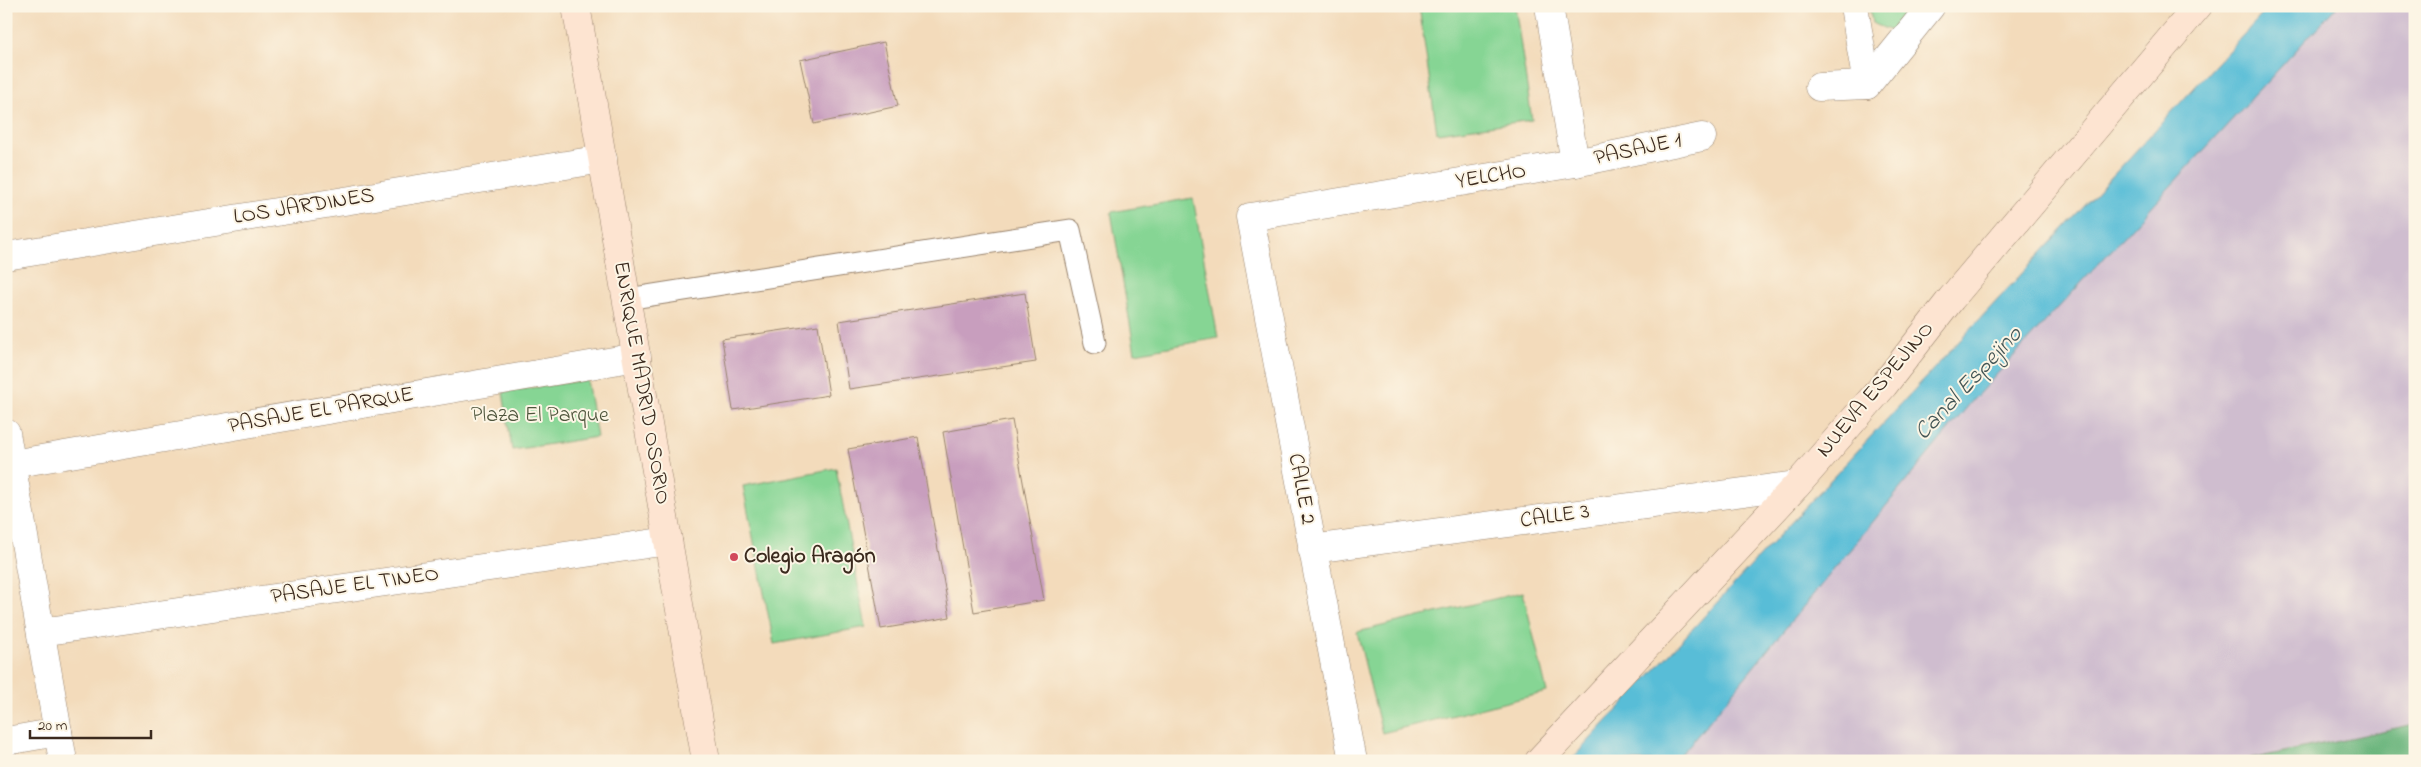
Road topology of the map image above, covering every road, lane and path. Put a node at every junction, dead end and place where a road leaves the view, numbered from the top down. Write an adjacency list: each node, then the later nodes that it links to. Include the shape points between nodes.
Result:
1 (576, 6): 9 (street, ENRIQUE MADRID OSORIO)
2 (1549, 6): 10 (street)
3 (1854, 6): 6 (street)
4 (1931, 6): 6 (street)
5 (2198, 6): 18 (street, NUEVA ESPEJINO, via 1951,299 1884,385)
6 (1866, 85): 7 (street)
7 (1819, 87)
8 (1702, 137): 10 (street, PASAJE 1)
9 (602, 158): 12 (street, LOS JARDINES); 13 (street, ENRIQUE MADRID OSORIO)
10 (1575, 163): 11 (street, YELCHO)
11 (1250, 216): 20 (street, CALLE 2)
12 (6, 256)
13 (627, 299): 14 (lane, via 1070,230); 15 (street, ENRIQUE MADRID OSORIO)
14 (1095, 343)
15 (637, 358): 17 (street, PASAJE EL PARQUE); 19 (street, ENRIQUE MADRID OSORIO)
16 (6, 433): 17 (street)
17 (9, 465): 21 (street)
18 (1797, 485): 20 (street, CALLE 3); 27 (street, NUEVA ESPEJINO)
19 (668, 541): 21 (street, PASAJE EL TINEO); 25 (street, ENRIQUE MADRID OSORIO)
20 (1312, 549): 26 (street, CALLE 2)
21 (40, 632): 22 (street)
22 (58, 732): 23 (street); 24 (street)
23 (6, 741)
24 (63, 761)
25 (706, 761)
26 (1353, 761)
27 (1539, 761)

